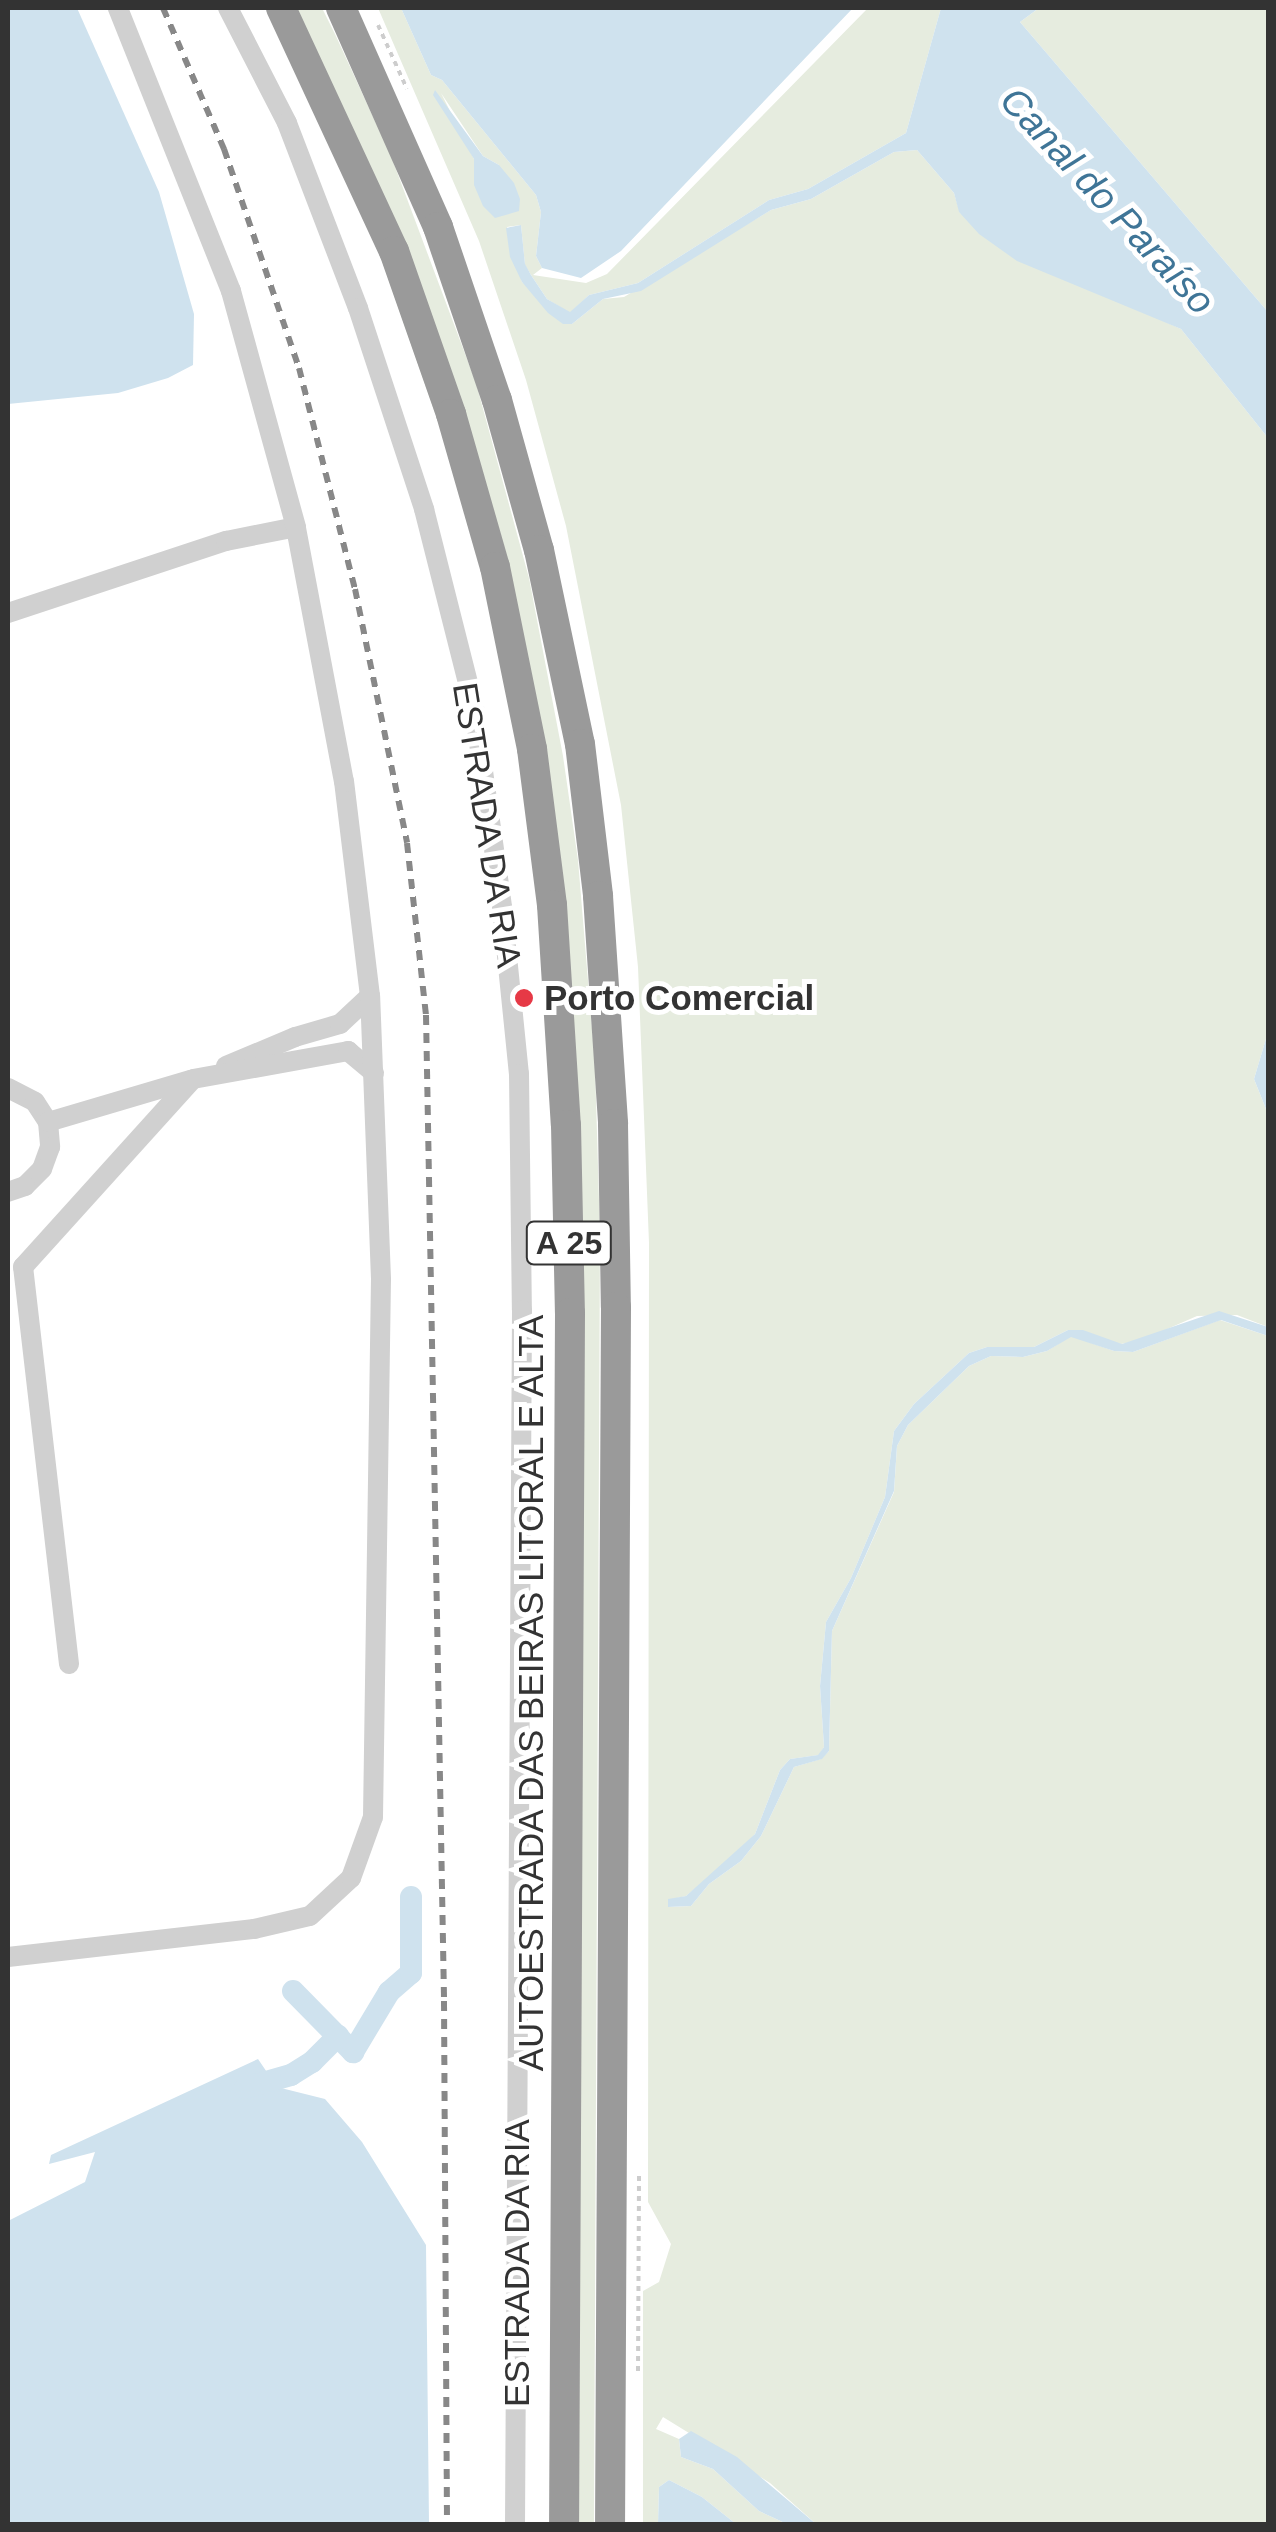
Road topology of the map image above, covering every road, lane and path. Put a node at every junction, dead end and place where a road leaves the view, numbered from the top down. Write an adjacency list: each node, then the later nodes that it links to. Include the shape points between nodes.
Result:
1 (118, 8): 5 (street, via 230,292)
2 (228, 8): 15 (street, ESTRADA DA RIA, via 287,123 358,308 424,509 474,707 502,907 519,1074 522,1310)
3 (281, 8): 16 (highway, AUTOESTRADA DAS BEIRAS LITORAL E ALTA / A 25, via 394,252 451,414 495,566 532,748 552,905 570,1312)
4 (341, 8): 17 (highway, A 25, via 438,227 497,400 539,550 580,744 598,896 613,1124 616,1307)
5 (296, 527): 6 (street, via 226,542); 7 (street, via 344,782)
6 (8, 613)
7 (370, 996): 8 (street); 9 (street, via 340,1024)
8 (374, 1072): 9 (street, via 348,1051); 14 (street, via 381,1280 373,1818 351,1878 310,1916 273,1925)
9 (194, 1079): 11 (street); 13 (street, via 23,1267)
10 (8, 1088): 11 (street, via 35,1102)
11 (48, 1122): 12 (street, via 50,1146 42,1169)
12 (8, 1192)
13 (69, 1664)
14 (8, 1956)
15 (515, 2524)
16 (564, 2524)
17 (610, 2524)

